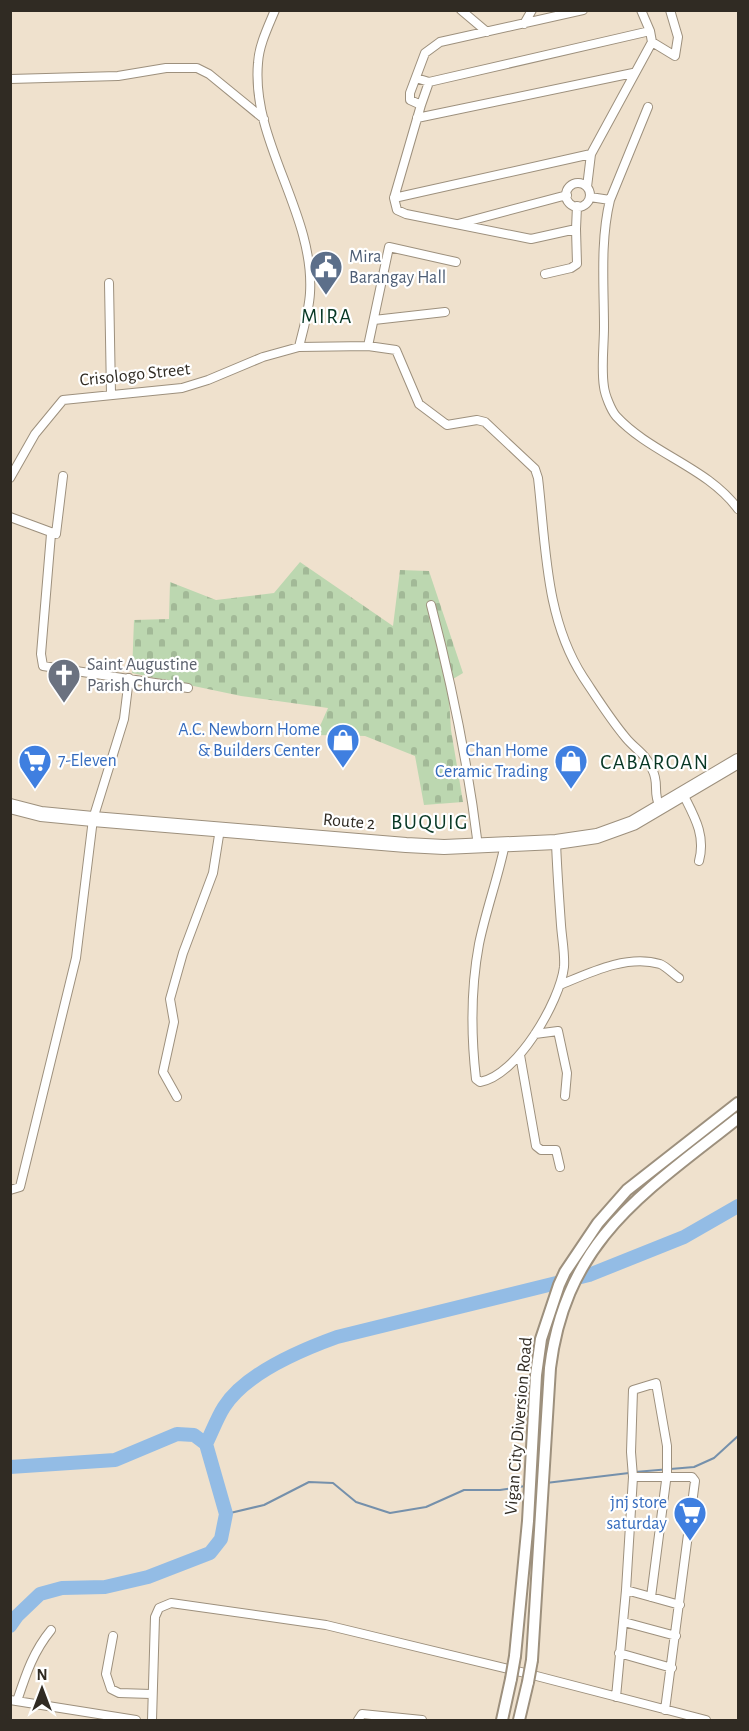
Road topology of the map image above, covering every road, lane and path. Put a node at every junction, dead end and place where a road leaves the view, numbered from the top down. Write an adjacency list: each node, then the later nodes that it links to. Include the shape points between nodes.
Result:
1 (275, 10): 18 (street, via 258,61)
2 (461, 10): 9 (street)
3 (532, 10): 7 (street)
4 (583, 10): 7 (street)
5 (641, 10): 8 (street)
6 (670, 10): 10 (street, via 678,37 675,56)
7 (524, 24): 9 (street)
8 (650, 31): 10 (street); 14 (street)
9 (487, 32): 12 (street, via 433,45 425,53)
10 (652, 42): 11 (street)
11 (633, 73): 17 (street); 19 (street)
12 (416, 78): 14 (street); 15 (street, via 410,100)
13 (10, 79): 18 (street, via 118,76 166,68 197,68)
14 (429, 82): 15 (street)
15 (421, 105): 17 (street)
16 (648, 107): 24 (street)
17 (417, 118): 23 (street)
18 (264, 119): 34 (street, via 306,251 310,294)
19 (591, 154): 20 (street); 23 (street)
20 (587, 187): 21 (street, via 572,185); 22 (street)
21 (567, 195): 25 (street, via 570,204); 26 (street)
22 (590, 197): 24 (street); 25 (street, via 584,205)
23 (394, 198): 26 (street, via 400,212)
24 (610, 200): 38 (street, via 606,218 604,388 615,414 714,485)
25 (576, 206): 27 (street)
26 (457, 224): 27 (street, via 531,239)
27 (576, 229): 29 (street, via 577,264)
28 (456, 262): 32 (street, via 389,247)
29 (545, 274)
30 (109, 283): 35 (street)
31 (445, 312): 32 (street)
32 (374, 320): 33 (street)
33 (368, 346): 34 (street, Crisologo Street); 46 (street, Crisologo Street, via 392,349 399,354 419,404 433,416 452,426 481,420 535,469 553,610 561,634 587,683 652,768 657,781 654,796)
34 (299, 347): 35 (street, Crisologo Street, via 182,388)
35 (111, 394): 37 (street, Crisologo Street, via 63,400 35,434)
36 (63, 476): 40 (street, via 56,533)
37 (10, 478)
38 (738, 509)
39 (10, 517): 40 (street)
40 (52, 535): 42 (street, via 43,666)
41 (431, 605): 52 (street, via 469,768)
42 (129, 678): 43 (street); 48 (street, via 124,718)
43 (188, 688)
44 (738, 761): 45 (highway, Route 2)
45 (683, 794): 46 (highway, Route 2); 53 (street, via 701,834)
46 (660, 807): 50 (highway, Route 2, via 613,831)
47 (11, 810): 48 (highway, Route 2)
48 (93, 819): 49 (highway, Route 2); 63 (street, via 76,958 20,1187)
49 (220, 829): 52 (highway, Route 2, via 406,845); 59 (street, via 213,873 170,999 174,1022 163,1071)
50 (556, 842): 51 (highway, Route 2); 55 (street, via 564,964)
51 (505, 844): 52 (highway, Route 2); 57 (street, via 475,976 473,1053 477,1079 489,1080)
52 (478, 846)
53 (699, 861)
54 (679, 978): 55 (street, via 662,965 650,962 618,964)
55 (560, 985): 56 (street)
56 (535, 1034): 57 (street); 58 (street, via 558,1031 567,1074)
57 (520, 1055): 62 (street, via 536,1146 556,1150)
58 (565, 1096)
59 (177, 1097)
60 (738, 1102): 83 (main road, Vigan City Diversion Road, bridge, via 627,1190 598,1223 565,1272 555,1298 541,1339 515,1656)
61 (738, 1118): 84 (main road, Vigan City Diversion Road, bridge, via 621,1214 568,1293 553,1344 532,1660)
62 (560, 1167)
63 (10, 1190)
64 (667, 1475): 65 (street); 65 (street, via 667,1446 656,1383 633,1390); 67 (street); 68 (street, via 692,1477 695,1481)
65 (633, 1476): 66 (street)
66 (626, 1590): 67 (street); 69 (street)
67 (651, 1597): 68 (street)
68 (680, 1605): 72 (street)
69 (624, 1622): 72 (street); 73 (street)
70 (51, 1630): 77 (street, via 29,1663)
71 (113, 1636): 75 (street, via 106,1674 111,1689)
72 (676, 1636): 74 (street)
73 (619, 1653): 74 (street); 76 (street)
74 (672, 1668): 78 (street)
75 (151, 1694): 76 (street, via 157,1612 165,1605 183,1604 326,1625); 80 (street)
76 (615, 1697): 78 (street)
77 (14, 1700): 79 (street)
78 (665, 1710): 85 (street)
79 (136, 1720)
80 (153, 1720)
81 (358, 1720): 82 (street, via 362,1714)
82 (422, 1720)
83 (502, 1720)
84 (519, 1720)
85 (705, 1720)

